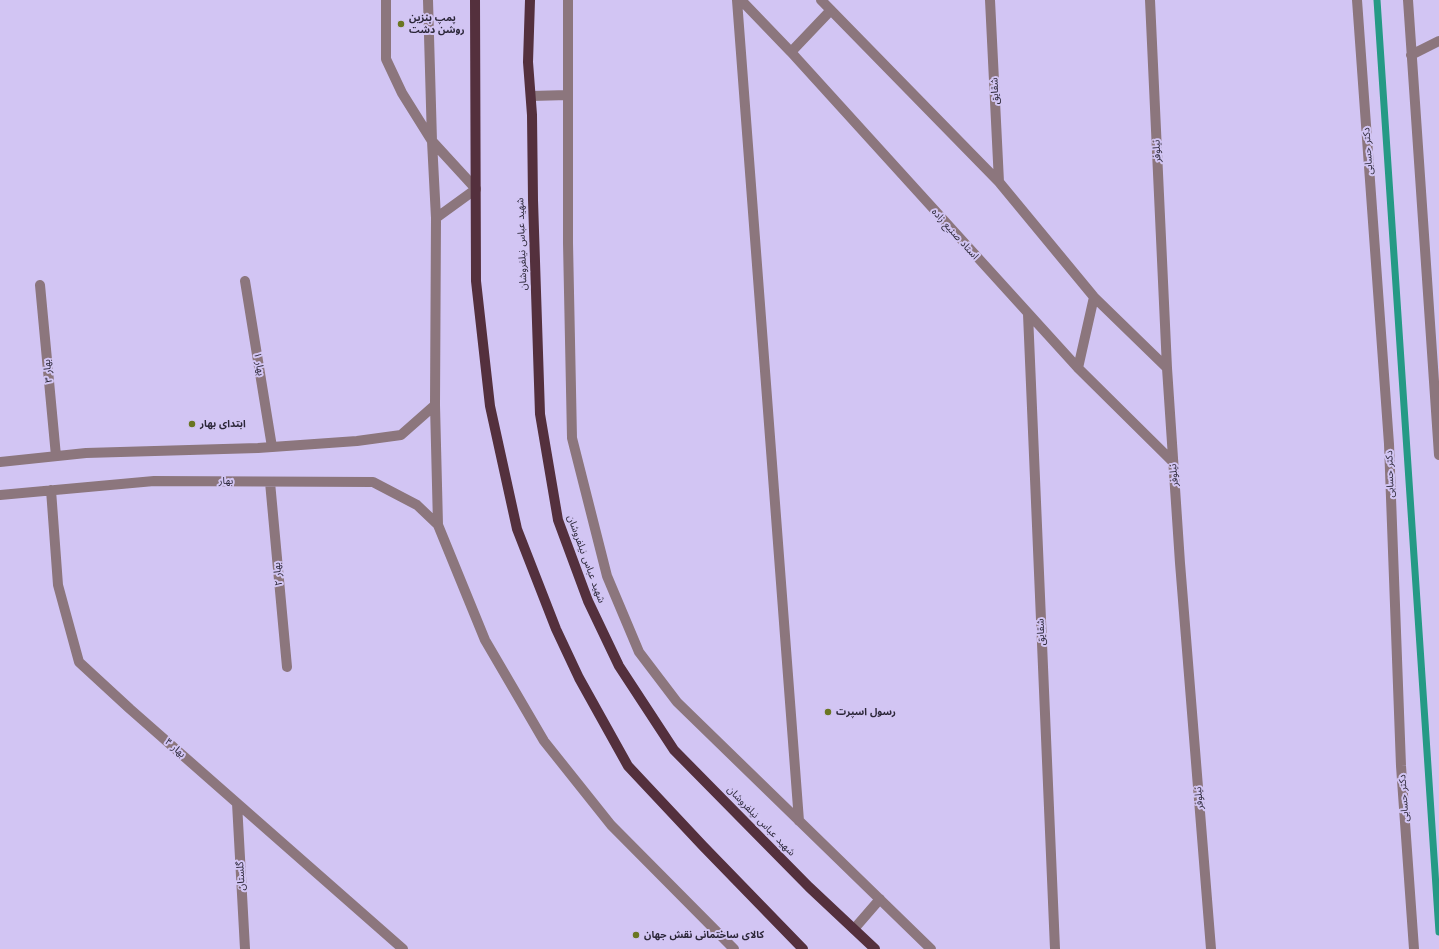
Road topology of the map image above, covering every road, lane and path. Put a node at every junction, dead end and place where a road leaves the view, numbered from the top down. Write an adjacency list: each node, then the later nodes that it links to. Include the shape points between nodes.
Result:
1 (386, 0): 19 (street, via 386,59 402,94)
2 (428, 0): 19 (street)
3 (475, 0): 21 (main road)
4 (530, 0): 18 (main road, شهید عباس نیلفروشان, via 528,62)
5 (568, 0): 17 (street)
6 (737, 0): 41 (street)
7 (742, 0): 15 (street, استاد صنیع زاده)
8 (821, 0): 13 (street)
9 (990, 0): 20 (street, شقایق)
10 (1150, 0): 28 (street, نیلوفر)
11 (1357, 0): 52 (street, دکتر حسابی, via 1389,444 1401,766)
12 (1408, 0): 16 (street)
13 (831, 10): 15 (street); 20 (street)
14 (1439, 41): 16 (street)
15 (791, 52): 26 (street, استاد صنیع زاده)
16 (1412, 55): 32 (street)
17 (568, 95): 18 (street); 41 (street, via 572,438 607,576 639,652 677,702)
18 (531, 96): 43 (main road, شهید عباس نیلفروشان, via 540,414 558,520 588,601 619,666 674,750)
19 (432, 141): 21 (street); 22 (street)
20 (999, 182): 25 (street)
21 (476, 189): 22 (street); 47 (main road, via 476,281 490,406 517,529 556,629 579,678 628,766)
22 (436, 218): 29 (street)
23 (245, 281): 30 (street, بهار ۱)
24 (40, 286): 31 (street, بهار ۳)
25 (1094, 297): 27 (street); 28 (street)
26 (1028, 314): 27 (street, استاد صنیع زاده); 50 (street, شقایق)
27 (1078, 368): 34 (street, استاد صنیع زاده)
28 (1167, 368): 34 (street, نیلوفر)
29 (435, 405): 30 (street, via 401,435); 38 (street)
30 (272, 447): 31 (street)
31 (56, 456): 33 (street)
32 (1439, 456)
33 (0, 462)
34 (1173, 462): 51 (street, نیلوفر)
35 (270, 482): 36 (street, بهار, via 154,481); 38 (street, بهار, via 373,482 417,505); 39 (street, بهار ۲)
36 (51, 490): 37 (street, بهار); 40 (street, بهار ۴, via 58,585 79,662)
37 (0, 495)
38 (438, 525): 46 (street, via 484,640 544,741 611,825)
39 (287, 667)
40 (237, 803): 44 (street, گلستان); 45 (street, بهار ۴)
41 (799, 820): 42 (street)
42 (880, 899): 43 (street); 49 (street)
43 (854, 929): 48 (main road, شهید عباس نیلفروشان)
44 (245, 949)
45 (402, 949)
46 (734, 949)
47 (803, 949)
48 (875, 949)
49 (931, 949)
50 (1055, 949)
51 (1211, 949)
52 (1414, 949)

